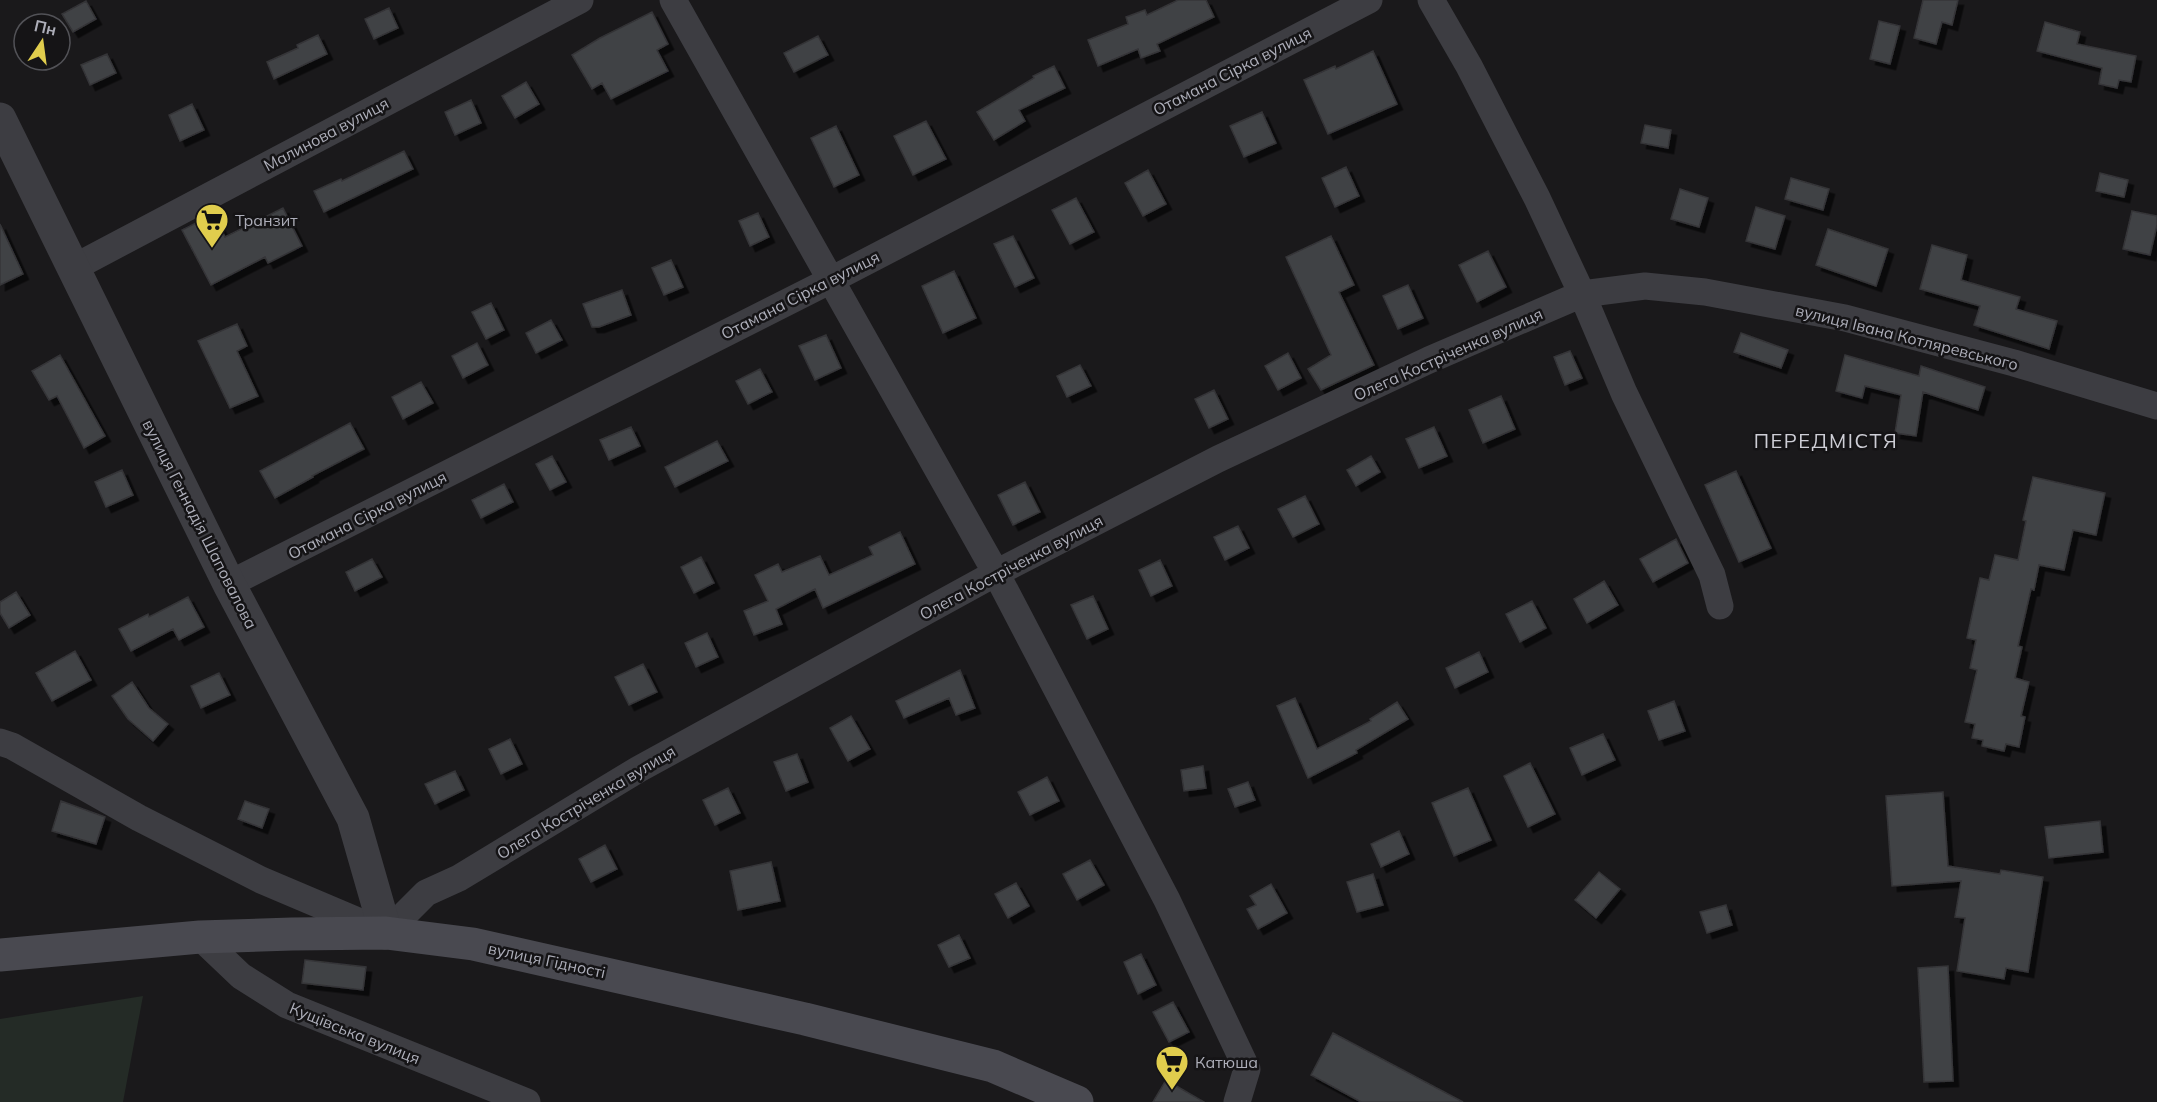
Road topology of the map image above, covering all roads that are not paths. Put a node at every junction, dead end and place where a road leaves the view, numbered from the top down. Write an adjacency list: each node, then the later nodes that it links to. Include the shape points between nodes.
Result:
1 (580, 0): 6 (street, Малинова вулиця)
2 (673, 0): 7 (street)
3 (1369, 0): 7 (street, Отамана Сірка вулиця)
4 (1431, 0): 8 (street, via 1537,198)
5 (0, 118): 6 (street, вулиця Геннадія Шаповалова)
6 (73, 268): 11 (street, вулиця Геннадія Шаповалова)
7 (831, 280): 10 (street); 11 (street, Отамана Сірка вулиця)
8 (1582, 294): 9 (street, вулиця Івана Котляревського, via 1645,286 1705,292 1845,318); 10 (street, Олега Костріченка вулиця, via 1429,360 1218,459); 12 (street, via 1624,393 1712,575)
9 (2157, 406)
10 (996, 573): 14 (street, Олега Костріченка вулиця, via 639,769 459,878 426,893); 19 (street, via 1167,900 1247,1070)
11 (229, 584): 14 (street, вулиця Геннадія Шаповалова, via 353,818)
12 (1720, 606)
13 (4, 739): 14 (street, via 140,818 261,880)
14 (386, 933): 15 (main road, вулиця Гідності); 18 (main road, вулиця Гідності, via 472,944 805,1019 993,1066)
15 (200, 937): 16 (main road, вулиця Гідності); 17 (street, Кущівська вулиця, via 241,976 287,1005)
16 (0, 955)
17 (527, 1102)
18 (1077, 1102)
19 (1237, 1102)

